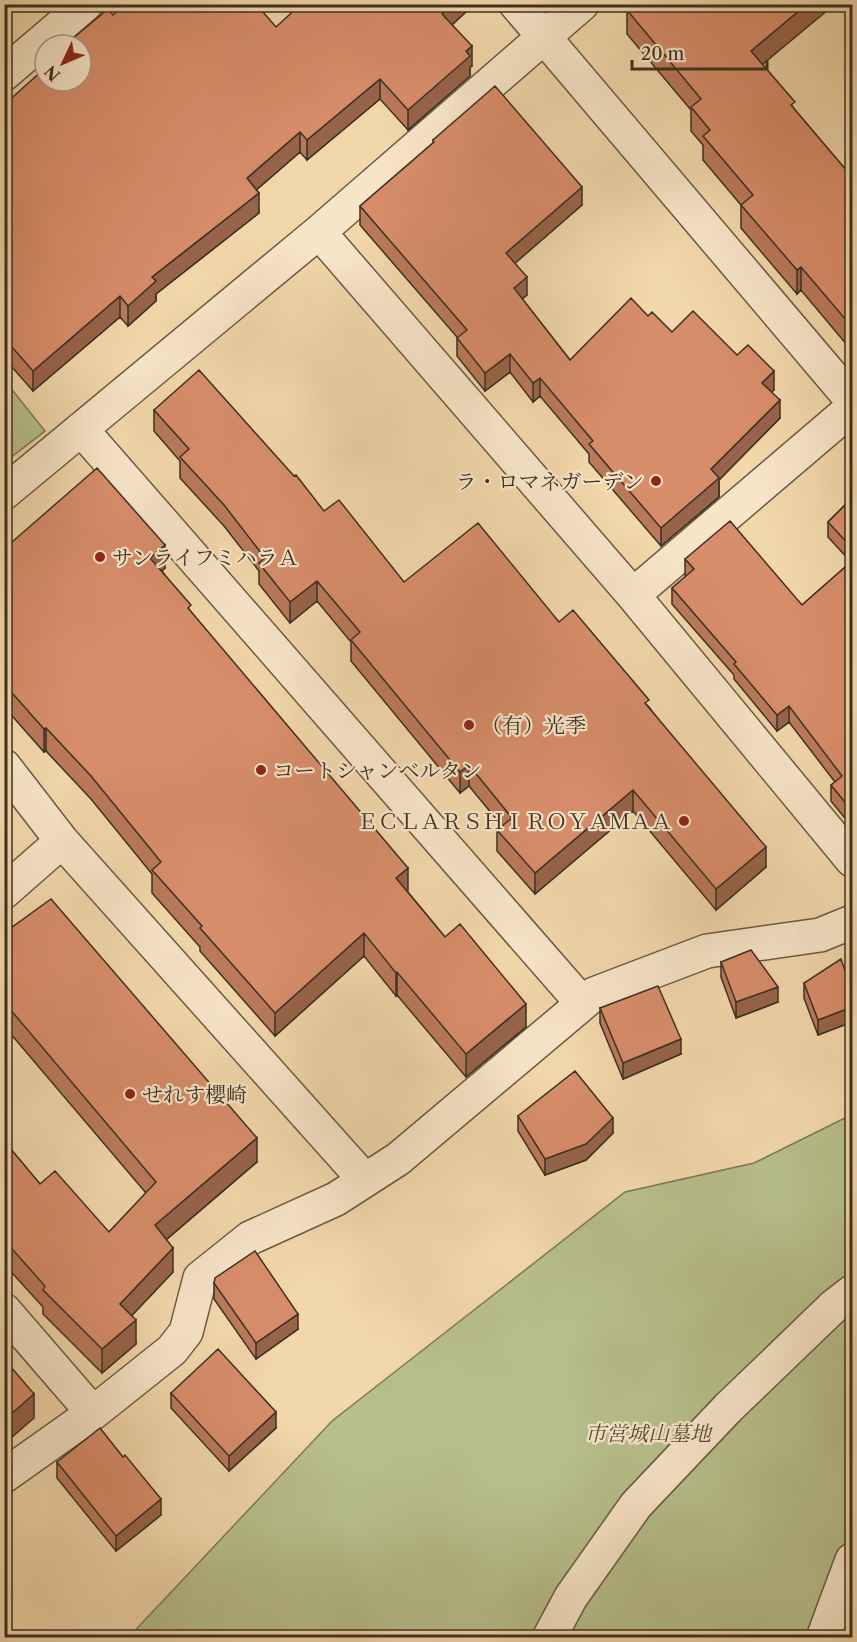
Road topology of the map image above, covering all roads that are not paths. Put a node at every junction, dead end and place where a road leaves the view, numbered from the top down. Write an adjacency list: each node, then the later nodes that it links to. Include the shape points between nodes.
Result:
1 (86, 4): 5 (street)
2 (516, 4): 4 (street)
3 (582, 4): 4 (street)
4 (544, 37): 6 (street); 7 (street)
5 (4, 74)
6 (319, 232): 9 (street); 11 (street)
7 (852, 400)
8 (852, 408): 11 (street)
9 (81, 429): 10 (street); 17 (street)
10 (4, 493)
11 (633, 595): 14 (street)
12 (4, 766): 13 (street)
13 (62, 841): 15 (street); 18 (street)
14 (852, 860)
15 (4, 892)
16 (852, 922): 17 (street, via 820,935 707,951 594,994)
17 (582, 1003): 18 (street, via 398,1159)
18 (364, 1179): 21 (street, via 336,1199 250,1238 200,1278 186,1332 172,1350)
19 (852, 1292): 24 (street, via 728,1408 636,1505 571,1597)
20 (4, 1310): 21 (street)
21 (93, 1413): 22 (street)
22 (4, 1476)
23 (852, 1560): 25 (street)
24 (549, 1638)
25 (823, 1638)

